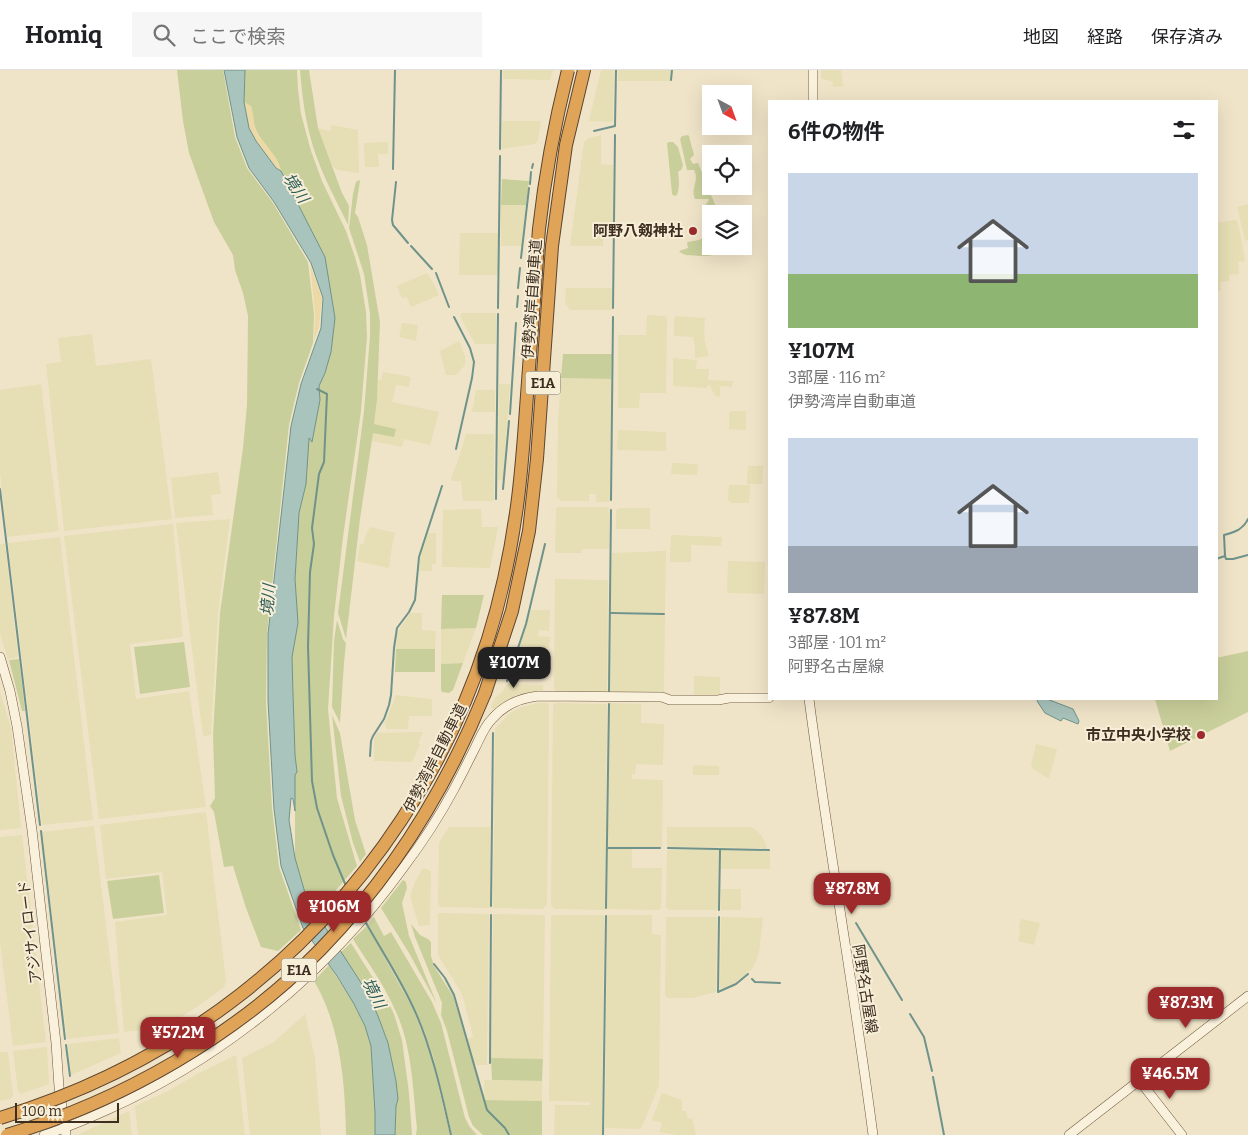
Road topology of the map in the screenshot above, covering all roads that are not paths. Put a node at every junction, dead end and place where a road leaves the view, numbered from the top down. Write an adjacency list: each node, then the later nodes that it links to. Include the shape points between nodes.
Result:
1 (568, 70): 10 (highway, 伊勢湾岸自動車道 / E1A, bridge, via 551,145 539,232 521,466 508,558 489,638 452,732 430,774 380,852 344,897 306,938 246,992 187,1033 117,1072 75,1092)
2 (584, 70): 12 (highway, 伊勢湾岸自動車道 / E1A, bridge, via 566,145 553,237 529,531 512,611 494,669 474,721 445,780 395,859 349,918 320,950 265,999 233,1024 164,1068 78,1110)
3 (813, 70): 4 (street)
4 (812, 100)
5 (0, 657): 11 (street, アジサイロード, via 17,726 32,830)
6 (768, 698): 11 (street, via 670,700 662,697 538,696 512,703 485,728 438,818 405,866 377,903 307,977 252,1024 196,1063)
7 (809, 700): 14 (street, 阿野名古屋線)
8 (1248, 996): 9 (street)
9 (1139, 1080): 15 (street); 16 (street)
10 (0, 1118)
11 (66, 1132): 13 (street)
12 (8, 1135)
13 (44, 1135)
14 (873, 1135)
15 (1069, 1135)
16 (1182, 1135)

